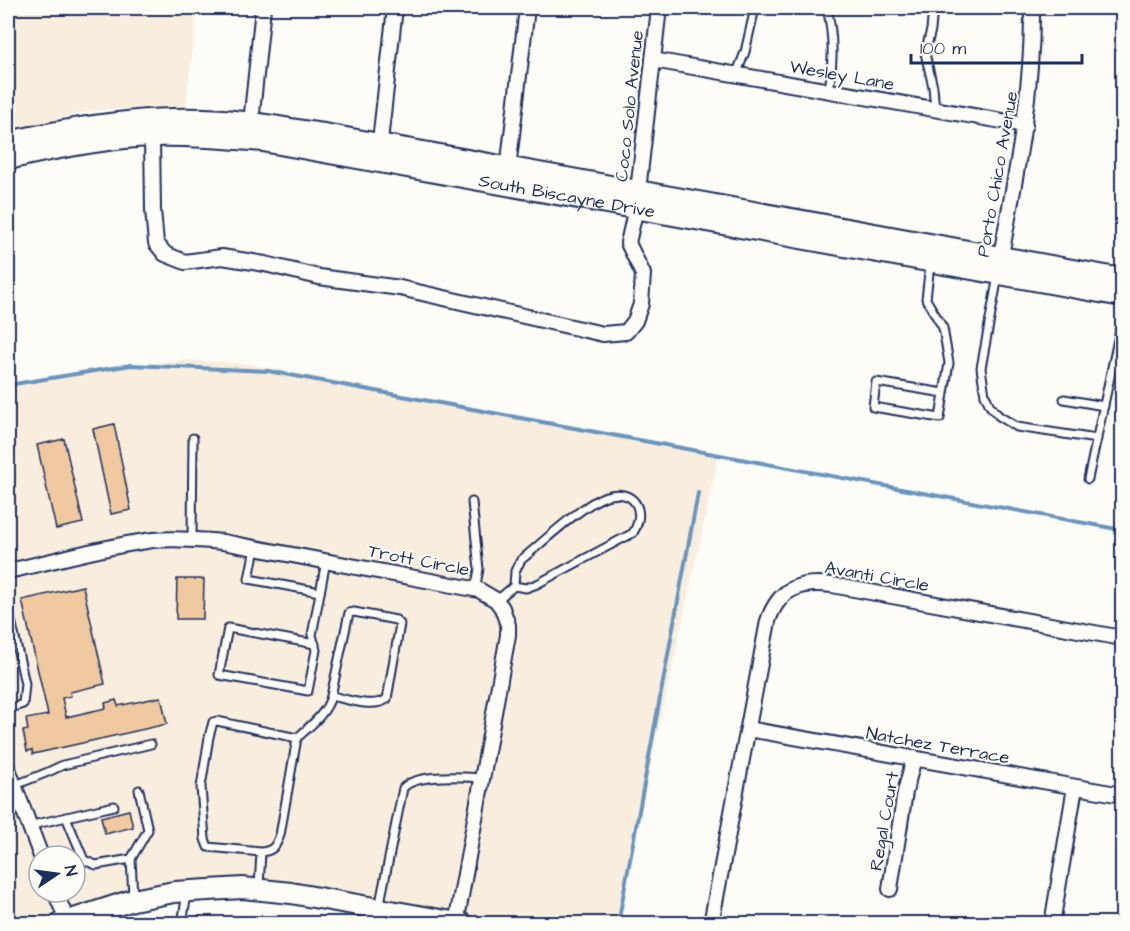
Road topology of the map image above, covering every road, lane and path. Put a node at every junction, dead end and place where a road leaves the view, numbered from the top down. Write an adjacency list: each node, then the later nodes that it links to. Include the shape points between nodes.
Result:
1 (263, 8): 14 (street)
2 (395, 8): 17 (street)
3 (527, 8): 19 (street)
4 (658, 8): 9 (street, Coco Solo Avenue)
5 (755, 8): 10 (lane)
6 (826, 8): 11 (lane, via 834,50)
7 (933, 8): 12 (lane, via 925,53)
8 (1032, 8): 13 (street, Porto Chico Avenue, via 1030,83)
9 (653, 60): 10 (street, Wesley Lane); 20 (street, Coco Solo Avenue)
10 (736, 75): 11 (street, Wesley Lane)
11 (829, 91): 12 (street, Wesley Lane)
12 (935, 110): 13 (street, Wesley Lane)
13 (1024, 125): 22 (street, Porto Chico Avenue)
14 (250, 131): 15 (street, South Biscayne Drive); 16 (street, South Biscayne Drive, via 181,119 122,122); 17 (street, South Biscayne Drive)
15 (152, 136): 18 (street, South Biscayne Drive); 20 (street, Coco Solo Avenue, via 156,243 165,254 185,262 222,257 319,277 400,288 603,333 626,332 641,303 643,274 628,243)
16 (8, 142)
17 (379, 153): 19 (street, South Biscayne Drive)
18 (8, 159)
19 (507, 176): 20 (street, South Biscayne Drive)
20 (637, 200): 21 (street, South Biscayne Drive); 22 (street, South Biscayne Drive)
21 (930, 262): 22 (street, South Biscayne Drive); 27 (lane, via 926,299 943,328 947,344 949,363)
22 (1000, 265): 23 (street, South Biscayne Drive); 24 (street, South Biscayne Drive); 31 (lane, via 981,368 990,406 1017,427)
23 (1122, 279)
24 (1122, 296)
25 (1122, 321): 26 (lane)
26 (1121, 337): 29 (lane)
27 (944, 393): 27 (lane, via 940,418 873,407 876,382)
28 (1064, 399): 29 (lane)
29 (1104, 406): 31 (lane)
30 (193, 438): 34 (lane)
31 (1097, 439): 32 (lane)
32 (1088, 479)
33 (472, 502): 39 (lane, via 479,569)
34 (192, 539): 35 (street, Trott Circle); 37 (street, Trott Circle, via 134,543)
35 (255, 548): 36 (street, Trott Circle); 40 (lane, via 249,579)
36 (326, 561): 39 (street, Trott Circle); 40 (lane)
37 (8, 571)
38 (514, 586): 38 (lane, via 526,588 537,584 633,533 640,514 636,503 615,494 592,503 521,560); 41 (lane)
39 (475, 590): 41 (street, Trott Circle)
40 (320, 592): 44 (lane, via 312,635)
41 (496, 601): 52 (street, via 506,616 508,635)
42 (8, 606): 46 (lane, via 25,684 22,704)
43 (1122, 638): 47 (street, Avanti Circle, via 832,585 802,585 782,596 771,611)
44 (315, 644): 44 (lane, via 308,691 219,675 228,628)
45 (331, 696): 45 (lane, via 373,704 387,699 400,624 396,620 349,613); 48 (lane, via 317,719)
46 (8, 709)
47 (748, 729): 50 (street, Natchez Terrace); 72 (street, Avanti Circle)
48 (297, 738): 61 (lane, via 280,835 271,850); 61 (lane, via 213,722 201,787 208,846)
49 (151, 744): 53 (lane, via 63,765)
50 (914, 759): 54 (street, Natchez Terrace); 64 (street, Regal Court)
51 (8, 769): 53 (street)
52 (482, 778): 68 (lane, via 421,780 403,788); 70 (street)
53 (13, 786): 59 (street)
54 (1075, 787): 56 (street, Natchez Terrace); 73 (street)
55 (139, 790): 62 (lane, via 148,830)
56 (1122, 795)
57 (114, 806): 58 (lane)
58 (66, 817): 59 (lane); 62 (lane, via 84,860 96,865)
59 (28, 826): 60 (street)
60 (36, 844)
61 (261, 852): 63 (lane)
62 (131, 859): 66 (lane)
63 (259, 890): 65 (street); 68 (street)
64 (890, 890)
65 (187, 891): 66 (street); 71 (lane)
66 (134, 900): 69 (street)
67 (60, 904): 69 (street)
68 (379, 908): 70 (street)
69 (65, 922)
70 (458, 923)
71 (182, 924)
72 (711, 924)
73 (1052, 924)

